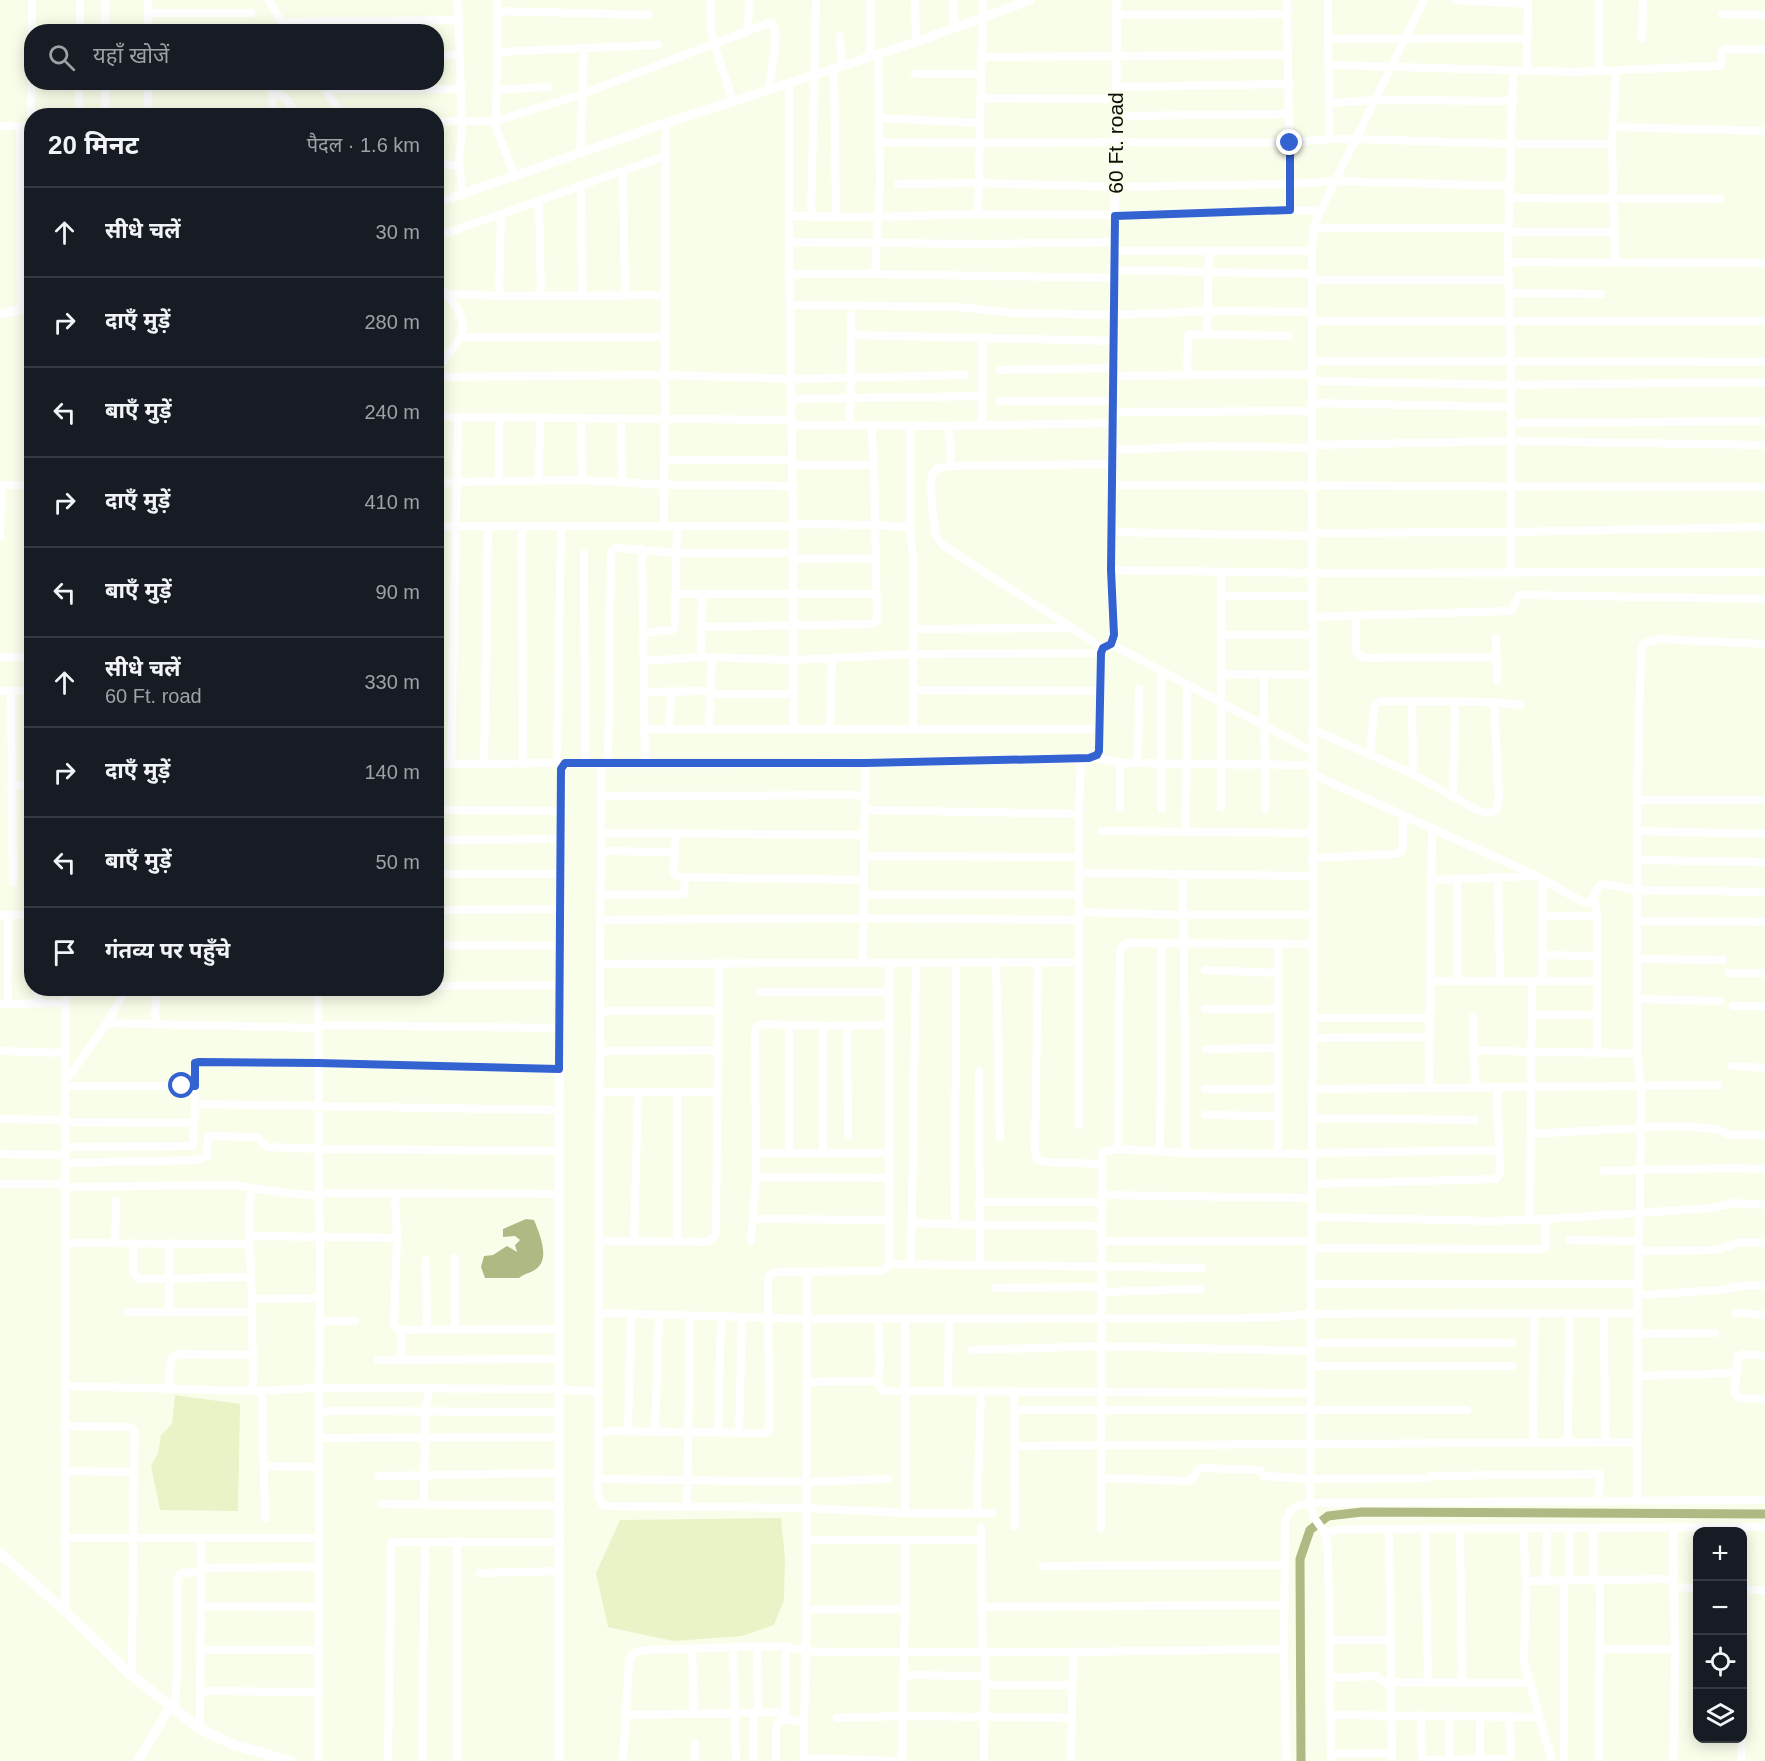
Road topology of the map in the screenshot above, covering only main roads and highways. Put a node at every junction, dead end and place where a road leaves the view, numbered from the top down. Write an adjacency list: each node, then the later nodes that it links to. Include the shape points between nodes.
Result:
1 (0, 1552): 2 (main road, via 132,1676 200,1729 243,1748)
2 (291, 1761)

